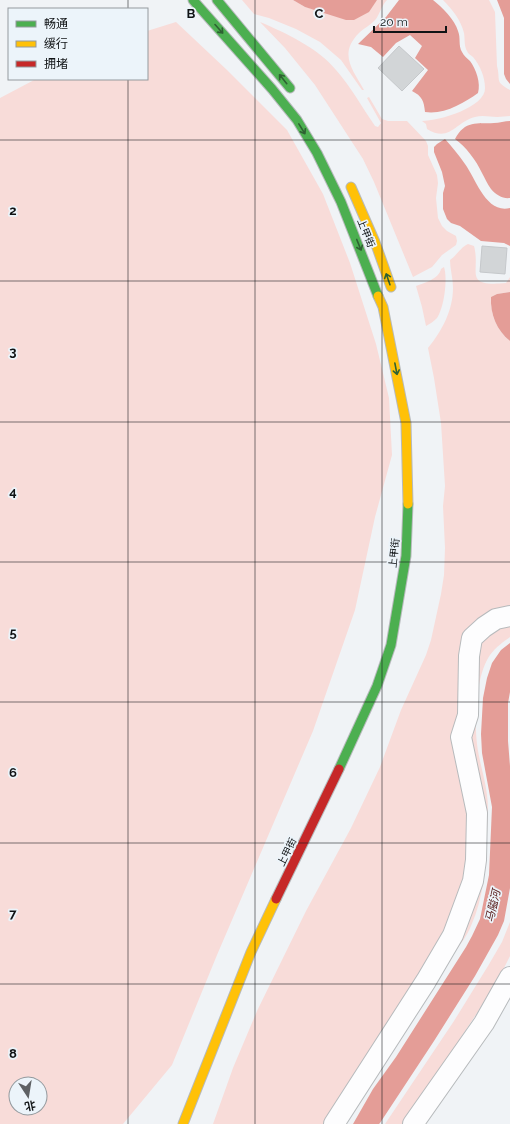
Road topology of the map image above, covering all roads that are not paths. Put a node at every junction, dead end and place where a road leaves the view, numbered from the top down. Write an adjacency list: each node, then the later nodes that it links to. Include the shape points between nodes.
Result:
1 (193, 0): 8 (street, 上甲街, one-way to 8, via 297,120 317,153 344,208 383,307 392,346 406,423 408,512 406,556 399,603 391,645 377,686 251,952)
2 (217, 0): 3 (street, one-way to 2)
3 (294, 93)
4 (348, 181): 5 (street, 上甲街, one-way to 4, via 375,242)
5 (395, 297)
6 (510, 616): 9 (street, via 496,619 472,638 469,656 468,715 461,738 477,813 473,881 453,935 426,982)
7 (510, 977): 10 (street, via 484,1023)
8 (183, 1124)
9 (334, 1124)
10 (412, 1124)

